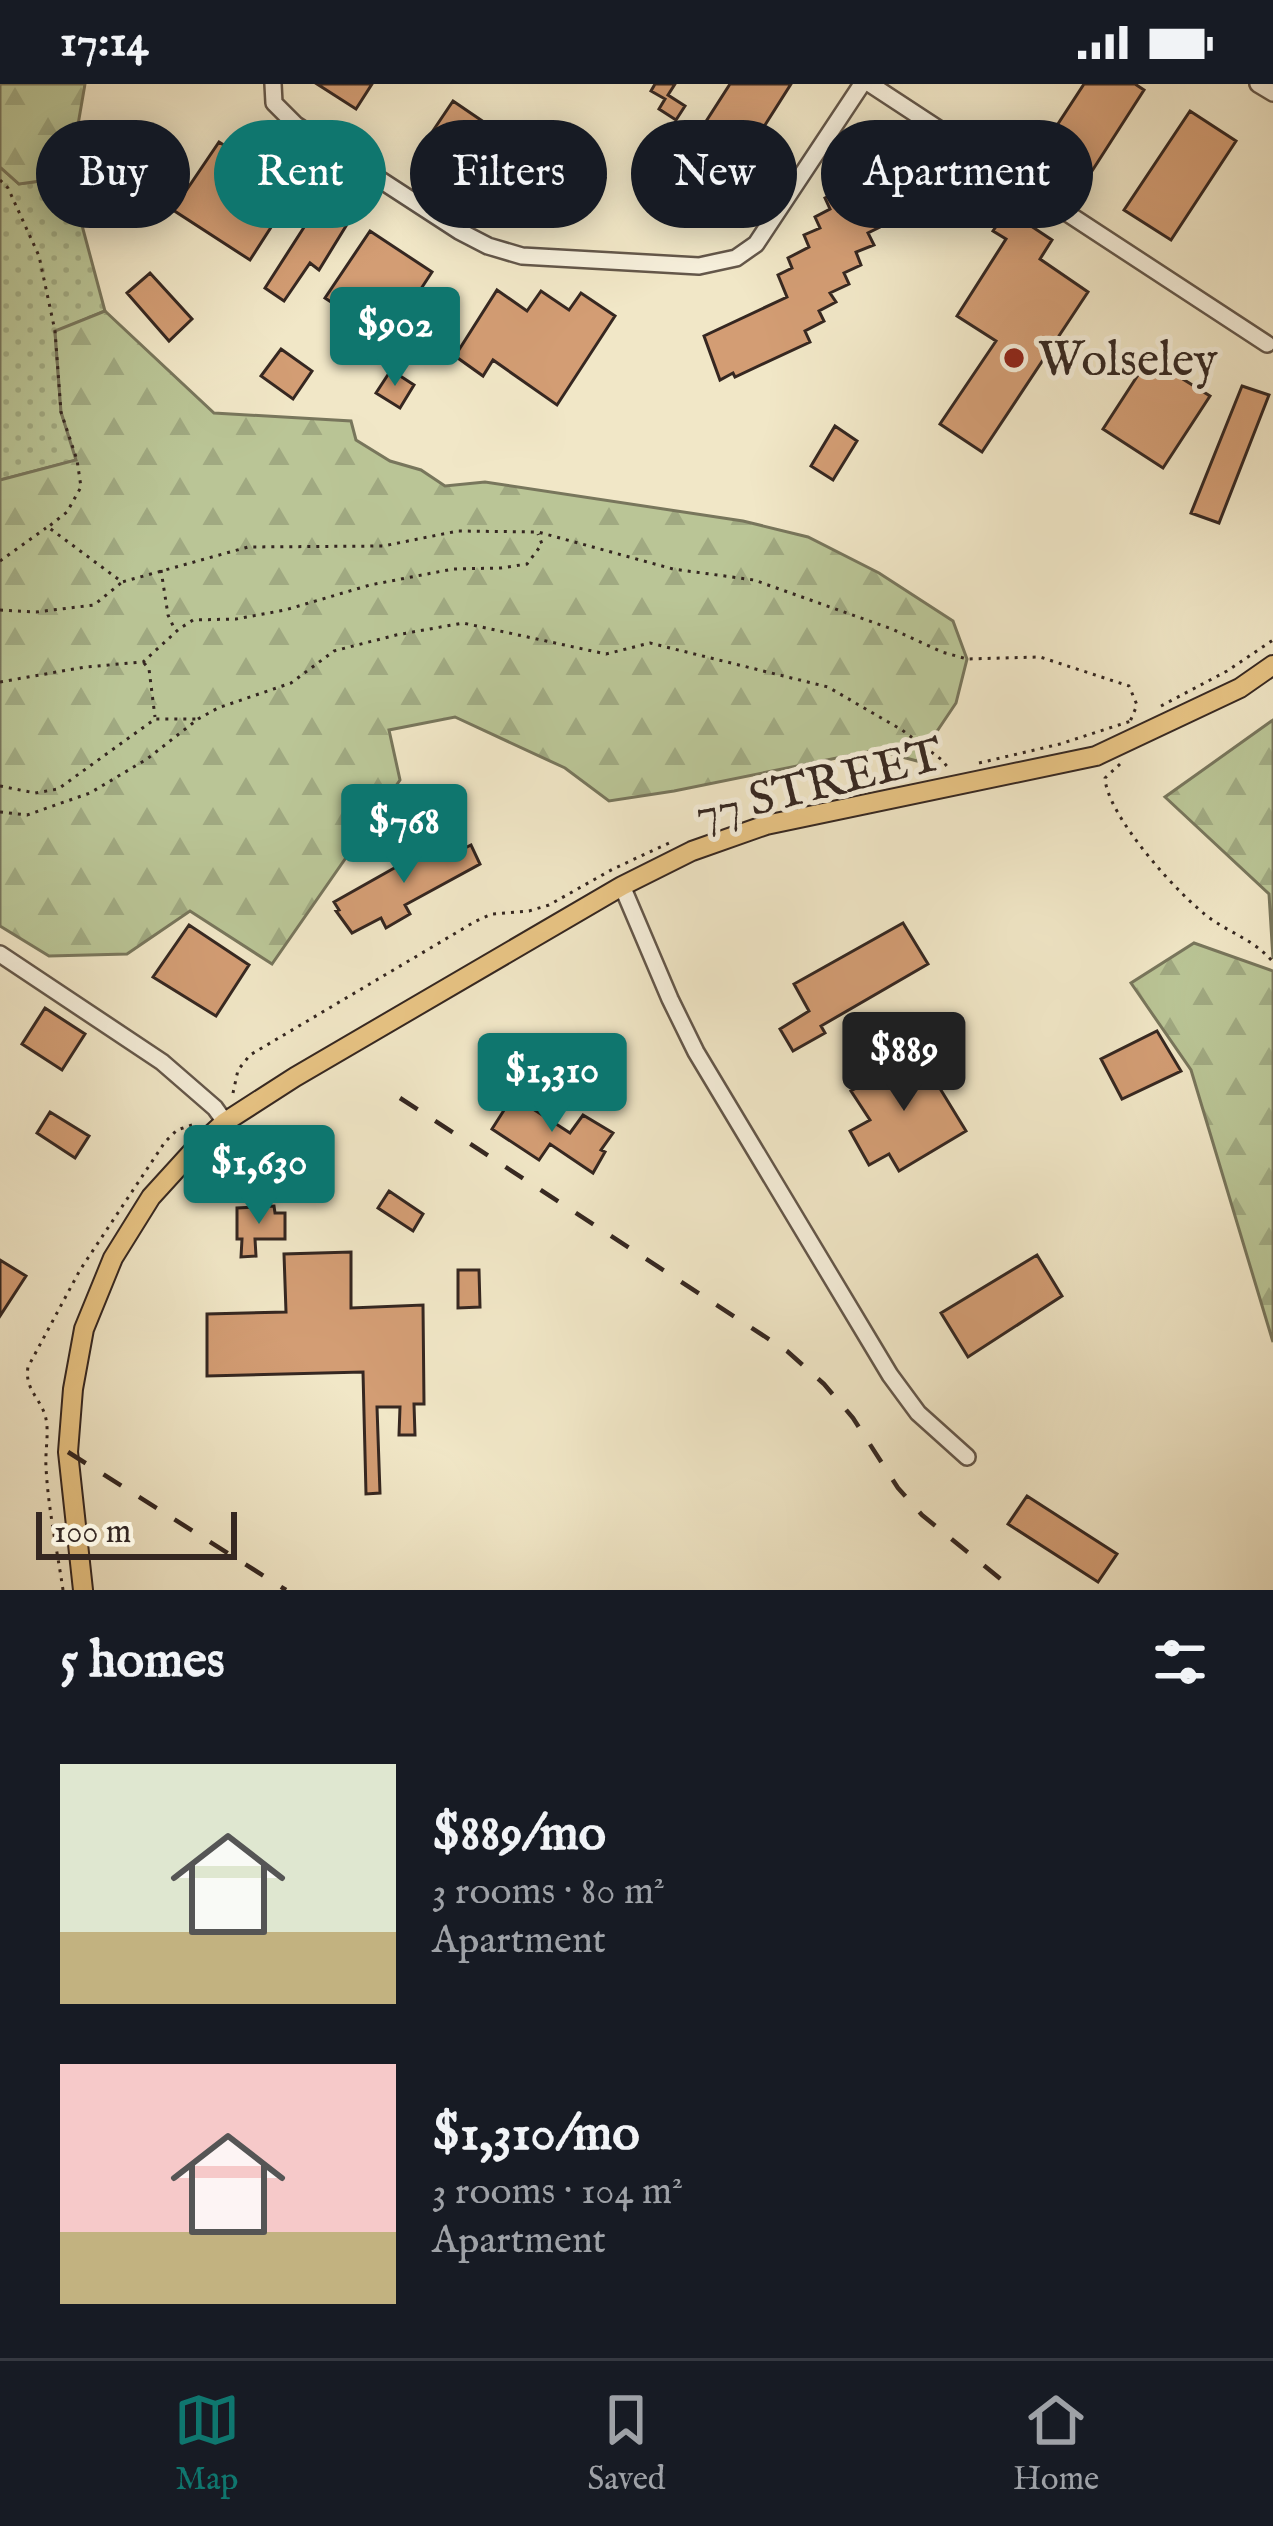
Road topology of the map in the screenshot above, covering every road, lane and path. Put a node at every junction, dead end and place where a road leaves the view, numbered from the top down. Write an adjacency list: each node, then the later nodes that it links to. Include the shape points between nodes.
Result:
1 (273, 84): 2 (street, via 274,103 296,124 488,246 536,258 700,266 736,258 768,231)
2 (866, 84): 6 (street)
3 (1258, 84): 4 (street)
4 (1273, 94)
5 (0, 180): 7 (path, via 39,256 56,331 61,412 81,487)
6 (1267, 344)
7 (48, 527): 9 (path); 11 (path)
8 (538, 532): 10 (path, via 248,548); 13 (path, via 542,544 527,564 432,572 285,610 194,620); 21 (path, via 673,569 754,580 967,659 1040,657 1130,686)
9 (0, 561)
10 (161, 570): 11 (path); 13 (path)
11 (122, 582): 12 (path, via 94,605)
12 (0, 610)
13 (176, 632): 15 (path)
14 (1273, 640): 18 (path)
15 (143, 662): 17 (path); 19 (path)
16 (1273, 664): 22 (main road, 77 STREET)
17 (0, 682)
18 (1154, 710)
19 (155, 719): 20 (path); 24 (path, via 58,789)
20 (198, 719): 23 (path, via 291,683 334,651 463,623 606,654 650,644 828,687); 25 (path, via 90,793 27,815)
21 (1134, 720): 22 (path); 23 (path)
22 (1122, 744): 23 (main road, 77 STREET, via 1096,756); 28 (path, via 1127,757 1105,778 1106,790 1133,837 1211,920)
23 (966, 776): 26 (main road, 77 STREET, via 766,825)
24 (0, 786)
25 (0, 812)
26 (622, 886): 29 (main road, 77 STREET); 30 (street, via 696,1052 890,1376)
27 (0, 954): 29 (street, via 162,1062)
28 (1273, 962)
29 (225, 1122): 31 (main road, 77 STREET, via 151,1197 113,1258 84,1329 68,1452)
30 (967, 1457)
31 (83, 1590)

